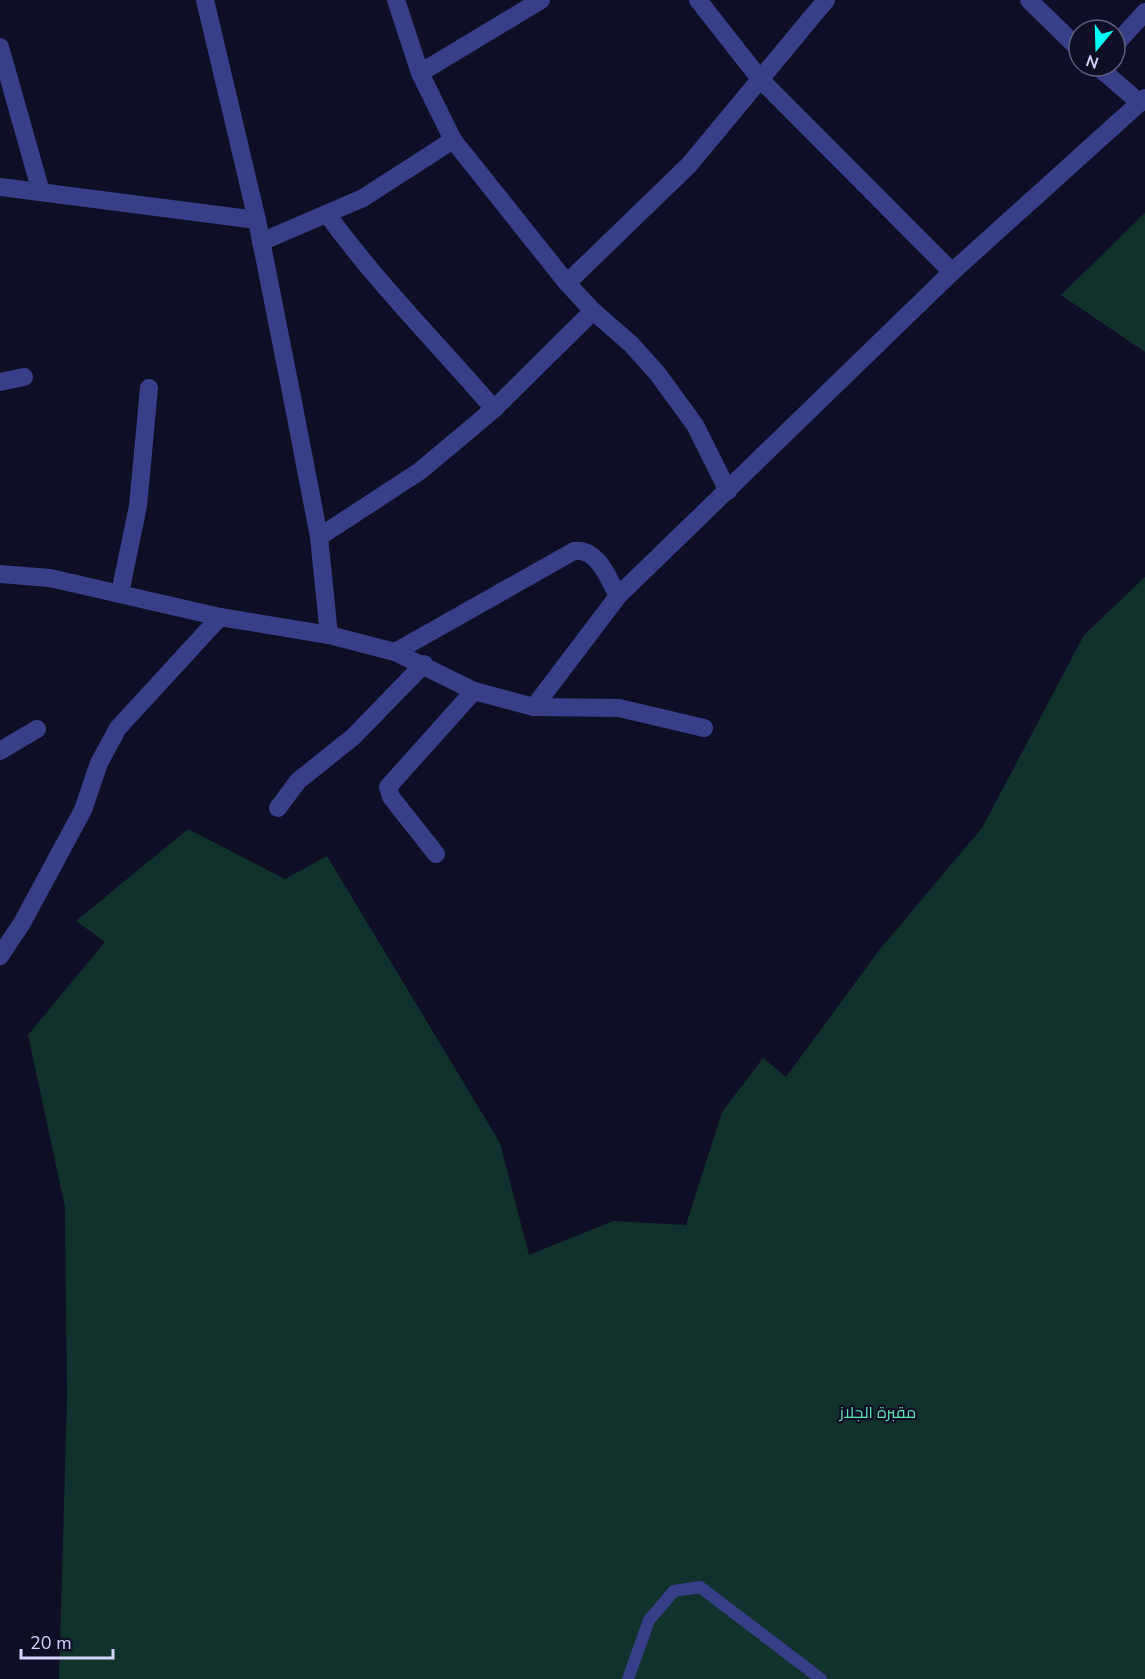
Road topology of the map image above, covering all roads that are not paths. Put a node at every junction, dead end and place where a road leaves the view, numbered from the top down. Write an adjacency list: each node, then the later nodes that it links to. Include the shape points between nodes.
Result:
1 (205, 0): 19 (street)
2 (396, 0): 11 (street)
3 (541, 0): 11 (street)
4 (698, 0): 13 (street)
5 (826, 0): 13 (street)
6 (1029, 0): 9 (street)
7 (1145, 12): 8 (street)
8 (1127, 32)
9 (1067, 37)
10 (0, 47): 17 (street)
11 (420, 73): 15 (street)
12 (1113, 78): 14 (street)
13 (760, 79): 21 (street); 22 (street, via 689,165)
14 (1142, 100): 21 (street)
15 (453, 140): 18 (street, via 363,198); 22 (street)
16 (0, 187): 17 (street)
17 (41, 192): 19 (street)
18 (327, 214): 20 (street); 27 (street, via 395,299)
19 (257, 220): 20 (street)
20 (261, 242): 29 (street)
21 (952, 272): 28 (street)
22 (567, 283): 23 (street)
23 (593, 311): 27 (street); 28 (street, via 632,344 657,373 695,425)
24 (24, 377): 25 (street)
25 (0, 382)
26 (149, 388): 31 (street, via 138,506)
27 (494, 409): 29 (street, via 420,471)
28 (728, 490): 32 (street)
29 (319, 537): 34 (street)
30 (0, 574): 31 (street, via 50,578)
31 (120, 593): 33 (street)
32 (618, 596): 35 (street, via 595,557 574,550); 38 (street)
33 (219, 617): 34 (street); 44 (street, via 118,728 99,763 83,810)
34 (329, 636): 35 (street)
35 (395, 652): 36 (street)
36 (424, 664): 37 (street); 42 (street, via 353,737 298,781)
37 (474, 691): 38 (street); 43 (street, via 388,787 391,797)
38 (534, 707): 39 (street, via 619,708)
39 (704, 728)
40 (37, 729): 41 (street)
41 (0, 752)
42 (278, 808)
43 (436, 854)
44 (0, 956)
45 (628, 1679): 46 (lane, via 649,1620 674,1591 700,1587)
46 (821, 1679)

